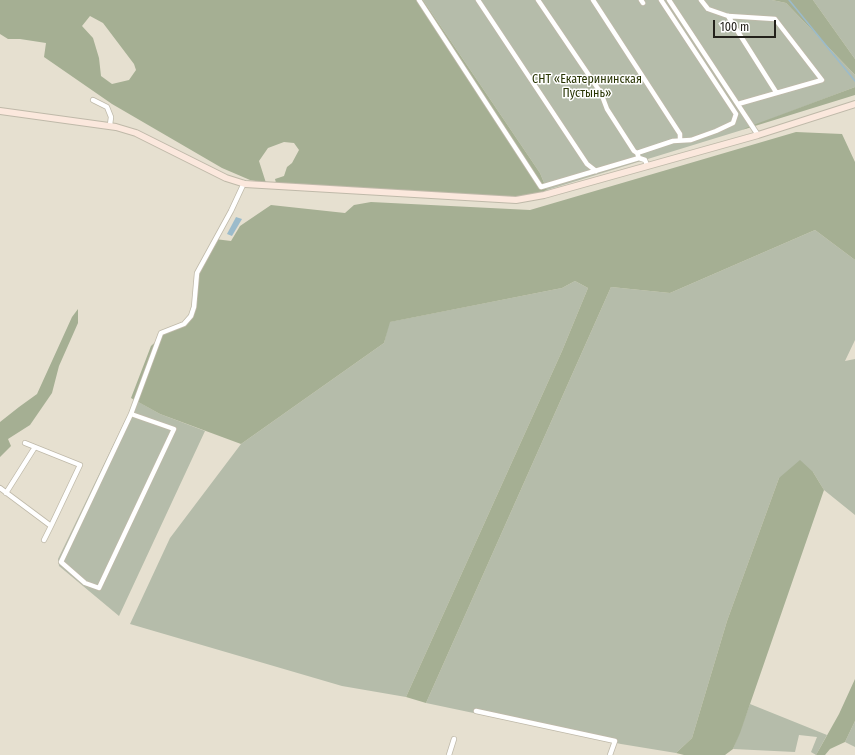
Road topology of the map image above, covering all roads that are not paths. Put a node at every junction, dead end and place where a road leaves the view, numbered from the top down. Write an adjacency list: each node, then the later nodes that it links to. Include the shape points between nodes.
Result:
1 (419, 0): 21 (street)
2 (478, 0): 19 (street, via 587,164)
3 (538, 0): 17 (street, via 601,93 607,109)
4 (593, 0): 16 (street, via 680,134)
5 (661, 0): 16 (street, via 736,114 733,123 716,131 683,142)
6 (669, 0): 11 (street)
7 (701, 0): 8 (street, via 708,9)
8 (728, 16): 9 (street); 9 (street, via 775,19 822,80)
9 (776, 92): 11 (street)
10 (93, 100): 14 (street, via 107,106)
11 (738, 104): 15 (street)
12 (855, 104): 15 (main road)
13 (0, 111): 14 (main road)
14 (110, 125): 20 (main road, via 136,133 214,173)
15 (758, 135): 18 (main road)
16 (680, 139): 17 (street)
17 (638, 155): 18 (street, via 645,160); 19 (street)
18 (647, 166): 22 (main road)
19 (596, 171): 21 (street)
20 (244, 183): 22 (main road, via 503,199 533,198); 23 (street, via 197,273 191,316 184,324 162,333)
21 (541, 187): 22 (street)
22 (549, 194)
23 (131, 414): 23 (street, via 61,562 85,583 99,588 174,429)
24 (25, 443): 25 (street)
25 (35, 447): 27 (street); 28 (street, via 80,465)
26 (0, 488): 27 (street)
27 (6, 492): 28 (street)
28 (51, 526): 29 (street)
29 (44, 540)
30 (476, 711): 33 (street, via 615,741)
31 (454, 739): 32 (street)
32 (449, 755)
33 (610, 755)

